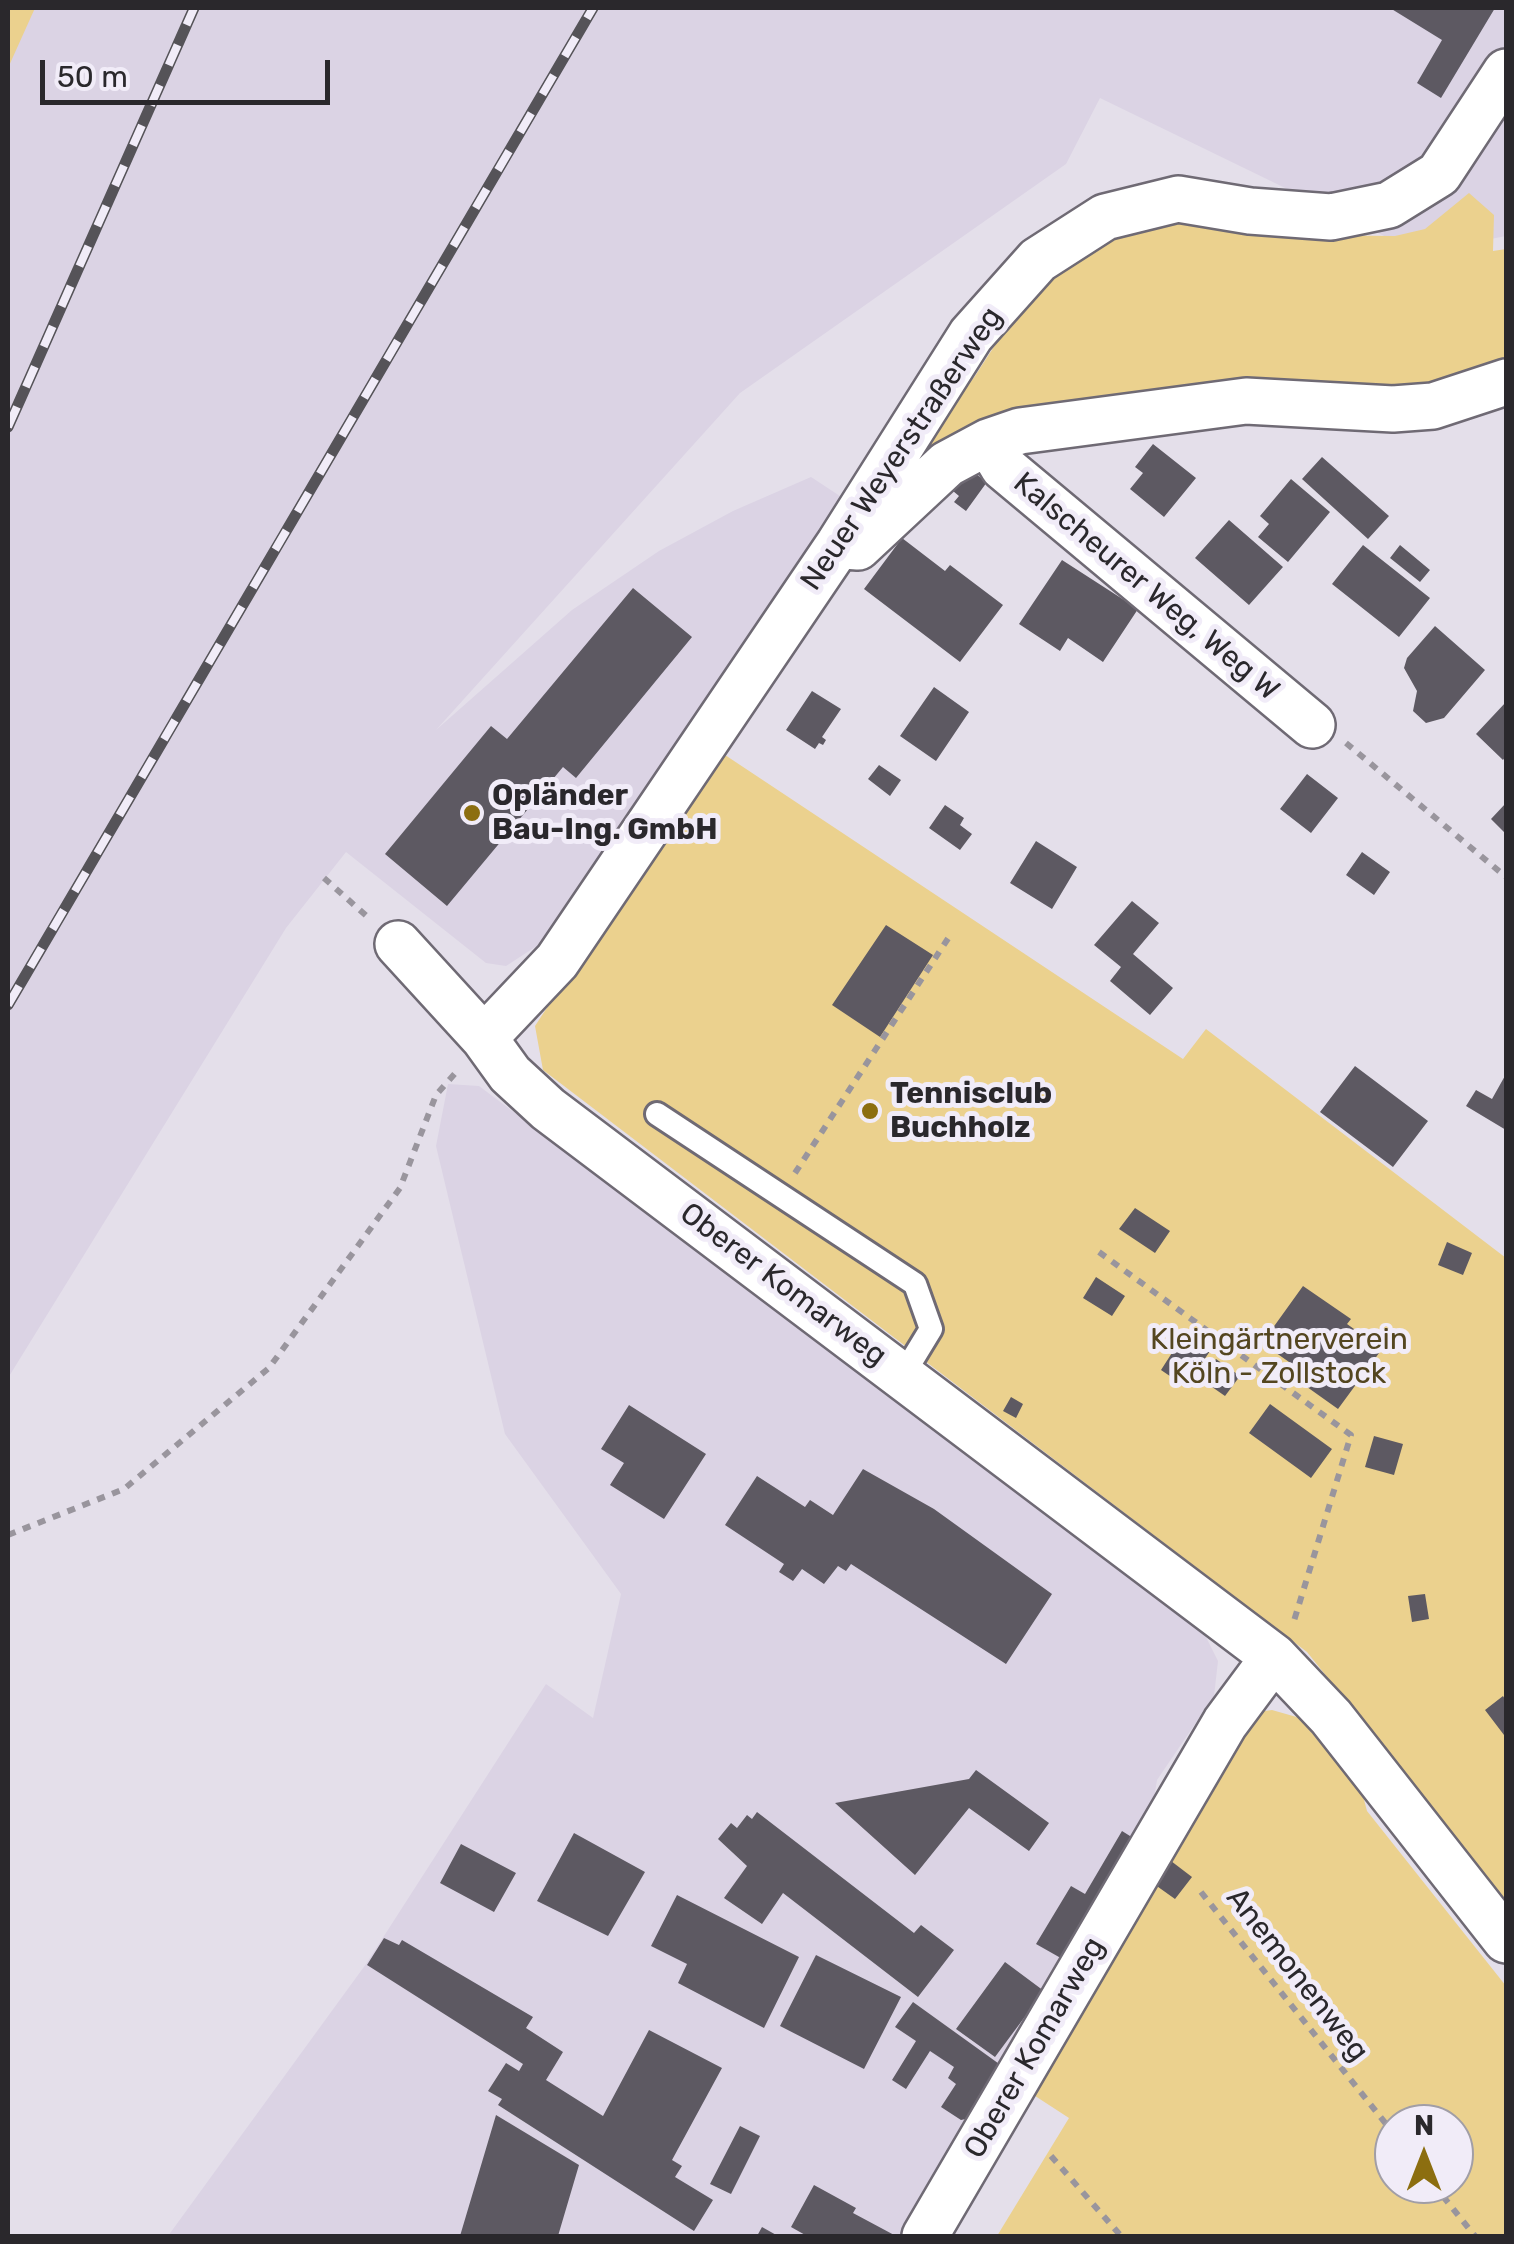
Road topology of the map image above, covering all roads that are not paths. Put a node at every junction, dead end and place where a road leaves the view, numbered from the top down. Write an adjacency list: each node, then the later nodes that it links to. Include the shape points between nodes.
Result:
1 (1506, 72): 4 (street, Neuer Weyerstraßerweg, via 1440,174 1388,205 1331,217 1178,199 1105,217 1038,260 971,335)
2 (1506, 382): 3 (street, via 1433,406 1392,410 1246,401)
3 (988, 442): 4 (street, via 947,464 858,548); 5 (street, Kalscheurer Weg, Weg W, via 1003,468)
4 (838, 544): 7 (street, Neuer Weyerstraßerweg, via 557,961)
5 (1312, 725)
6 (398, 944): 7 (street, Oberer Komarweg)
7 (484, 1038): 9 (street, Oberer Komarweg, via 548,1109)
8 (657, 1114): 9 (lane, via 915,1284 931,1329)
9 (903, 1375): 10 (street, Oberer Komarweg)
10 (1277, 1660): 11 (street, Oberer Komarweg, via 1332,1717); 12 (street, Oberer Komarweg, via 1225,1722)
11 (1506, 1940)
12 (926, 2236)

